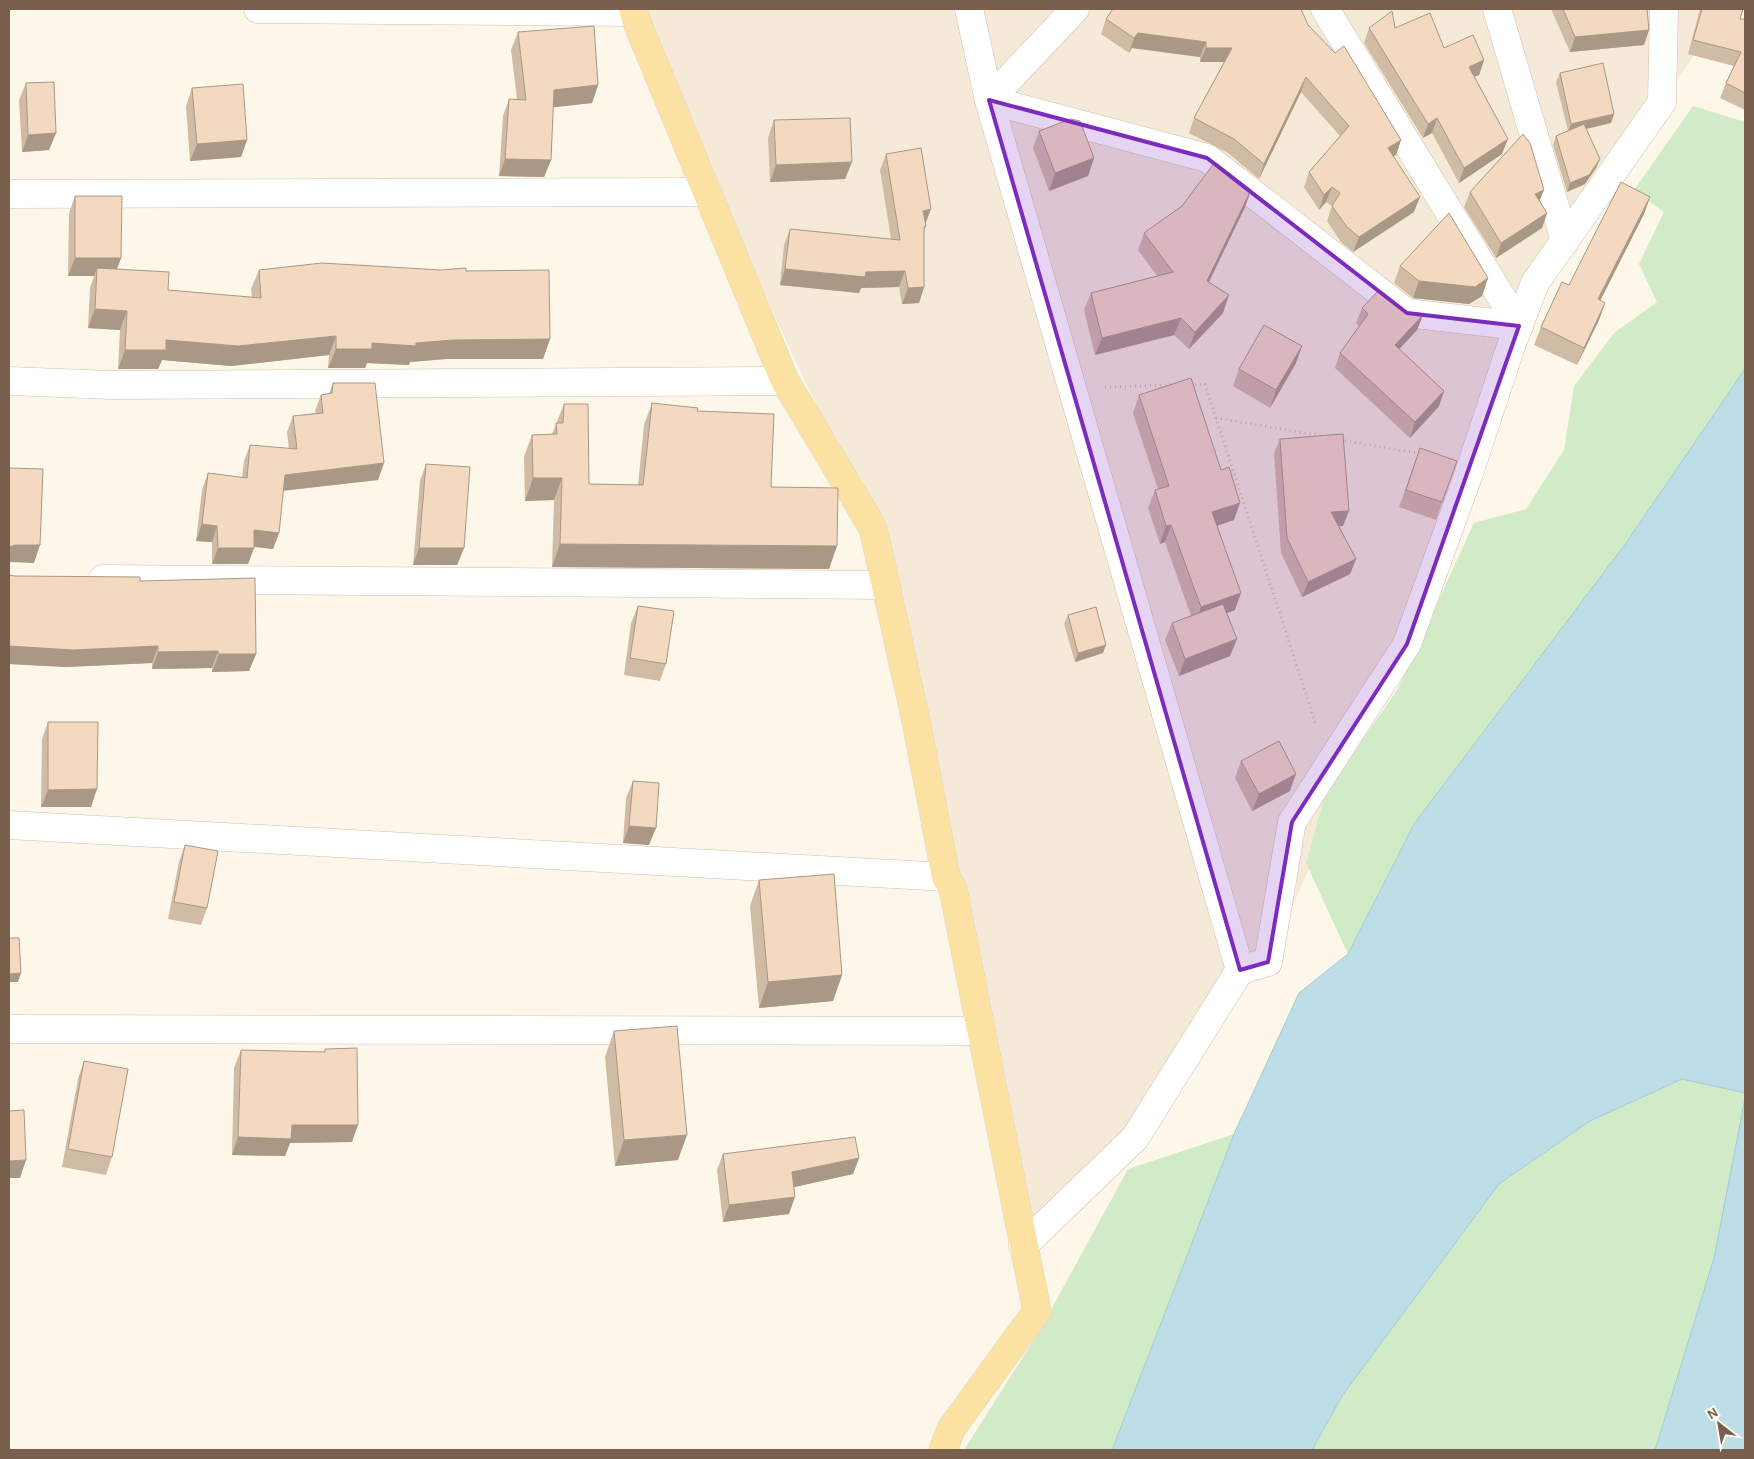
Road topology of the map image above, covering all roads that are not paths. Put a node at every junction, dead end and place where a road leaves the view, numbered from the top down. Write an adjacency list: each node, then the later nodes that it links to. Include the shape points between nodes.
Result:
1 (258, 9): 7 (street)
2 (969, 9): 8 (street)
3 (1075, 9): 8 (street)
4 (1325, 9): 12 (street)
5 (1497, 9): 11 (street)
6 (1664, 9): 11 (street, via 1662,102)
7 (634, 10): 9 (main road)
8 (989, 100): 12 (street, via 1207,158 1407,313); 19 (street)
9 (707, 192): 10 (street); 14 (main road)
10 (9, 194)
11 (1565, 241): 12 (street, via 1535,283)
12 (1519, 326): 19 (street, via 1407,644 1292,822 1268,962)
13 (9, 381): 14 (street, via 112,385)
14 (785, 381): 16 (main road, via 873,528)
15 (78, 578): 16 (street)
16 (886, 585): 18 (main road)
17 (9, 825): 18 (street)
18 (946, 877): 21 (main road, via 953,889)
19 (1240, 970): 22 (street, via 1135,1138)
20 (9, 1029): 21 (street)
21 (981, 1031): 22 (main road)
22 (1023, 1246): 23 (main road, via 1037,1311 951,1429)
23 (943, 1450)

